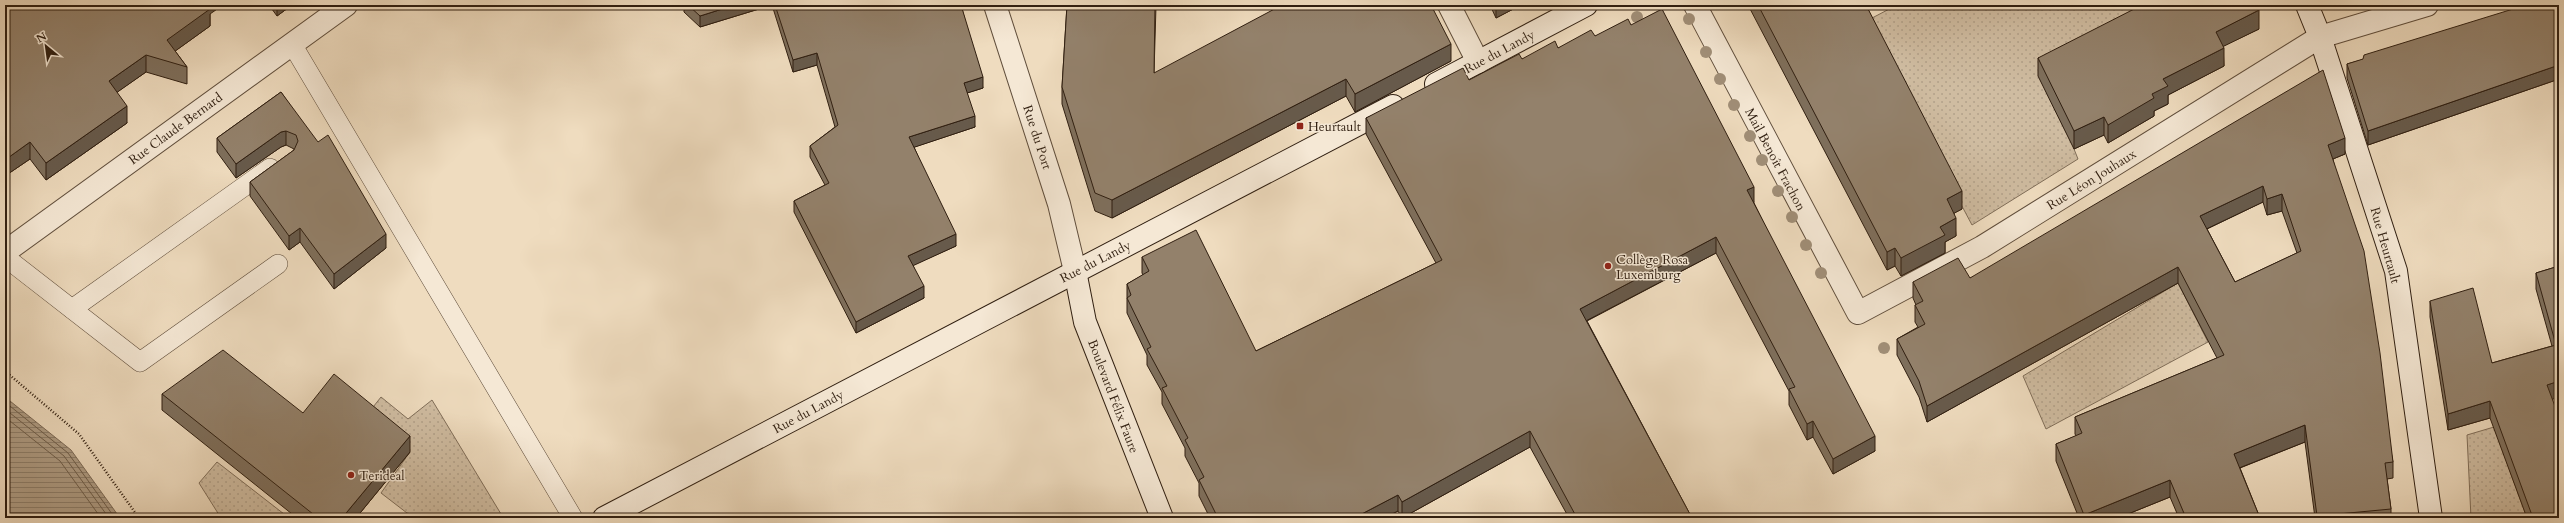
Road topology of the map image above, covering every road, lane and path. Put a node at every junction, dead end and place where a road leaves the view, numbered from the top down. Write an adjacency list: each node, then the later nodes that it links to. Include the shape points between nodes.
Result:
1 (346, 5): 9 (street, Rue Claude Bernard)
2 (995, 5): 15 (street, Rue du Port, via 1059,204)
3 (1449, 5): 10 (street)
4 (1586, 5): 10 (street, Rue du Landy)
5 (1695, 5): 17 (street, Mail Benoît Frachon)
6 (2307, 5): 8 (street, Rue Heurtault)
7 (2427, 5): 8 (street, Rue Léon Jouhaux)
8 (2320, 37): 17 (street, Rue Léon Jouhaux, via 1982,247); 23 (street, Rue Heurtault, via 2396,271)
9 (292, 44): 12 (street, Rue Claude Bernard); 20 (lane)
10 (1478, 62): 15 (street, Rue du Landy)
11 (287, 156): 16 (lane)
12 (5, 252)
13 (5, 257): 16 (lane)
14 (278, 264): 16 (lane, via 140,362)
15 (1075, 271): 21 (street, Rue du Landy); 22 (street, Boulevard Félix Faure, via 1085,322)
16 (72, 309)
17 (1858, 313)
18 (5, 371): 19 (path, via 80,434)
19 (139, 518)
20 (573, 518)
21 (604, 518)
22 (1162, 518)
23 (2431, 518)

